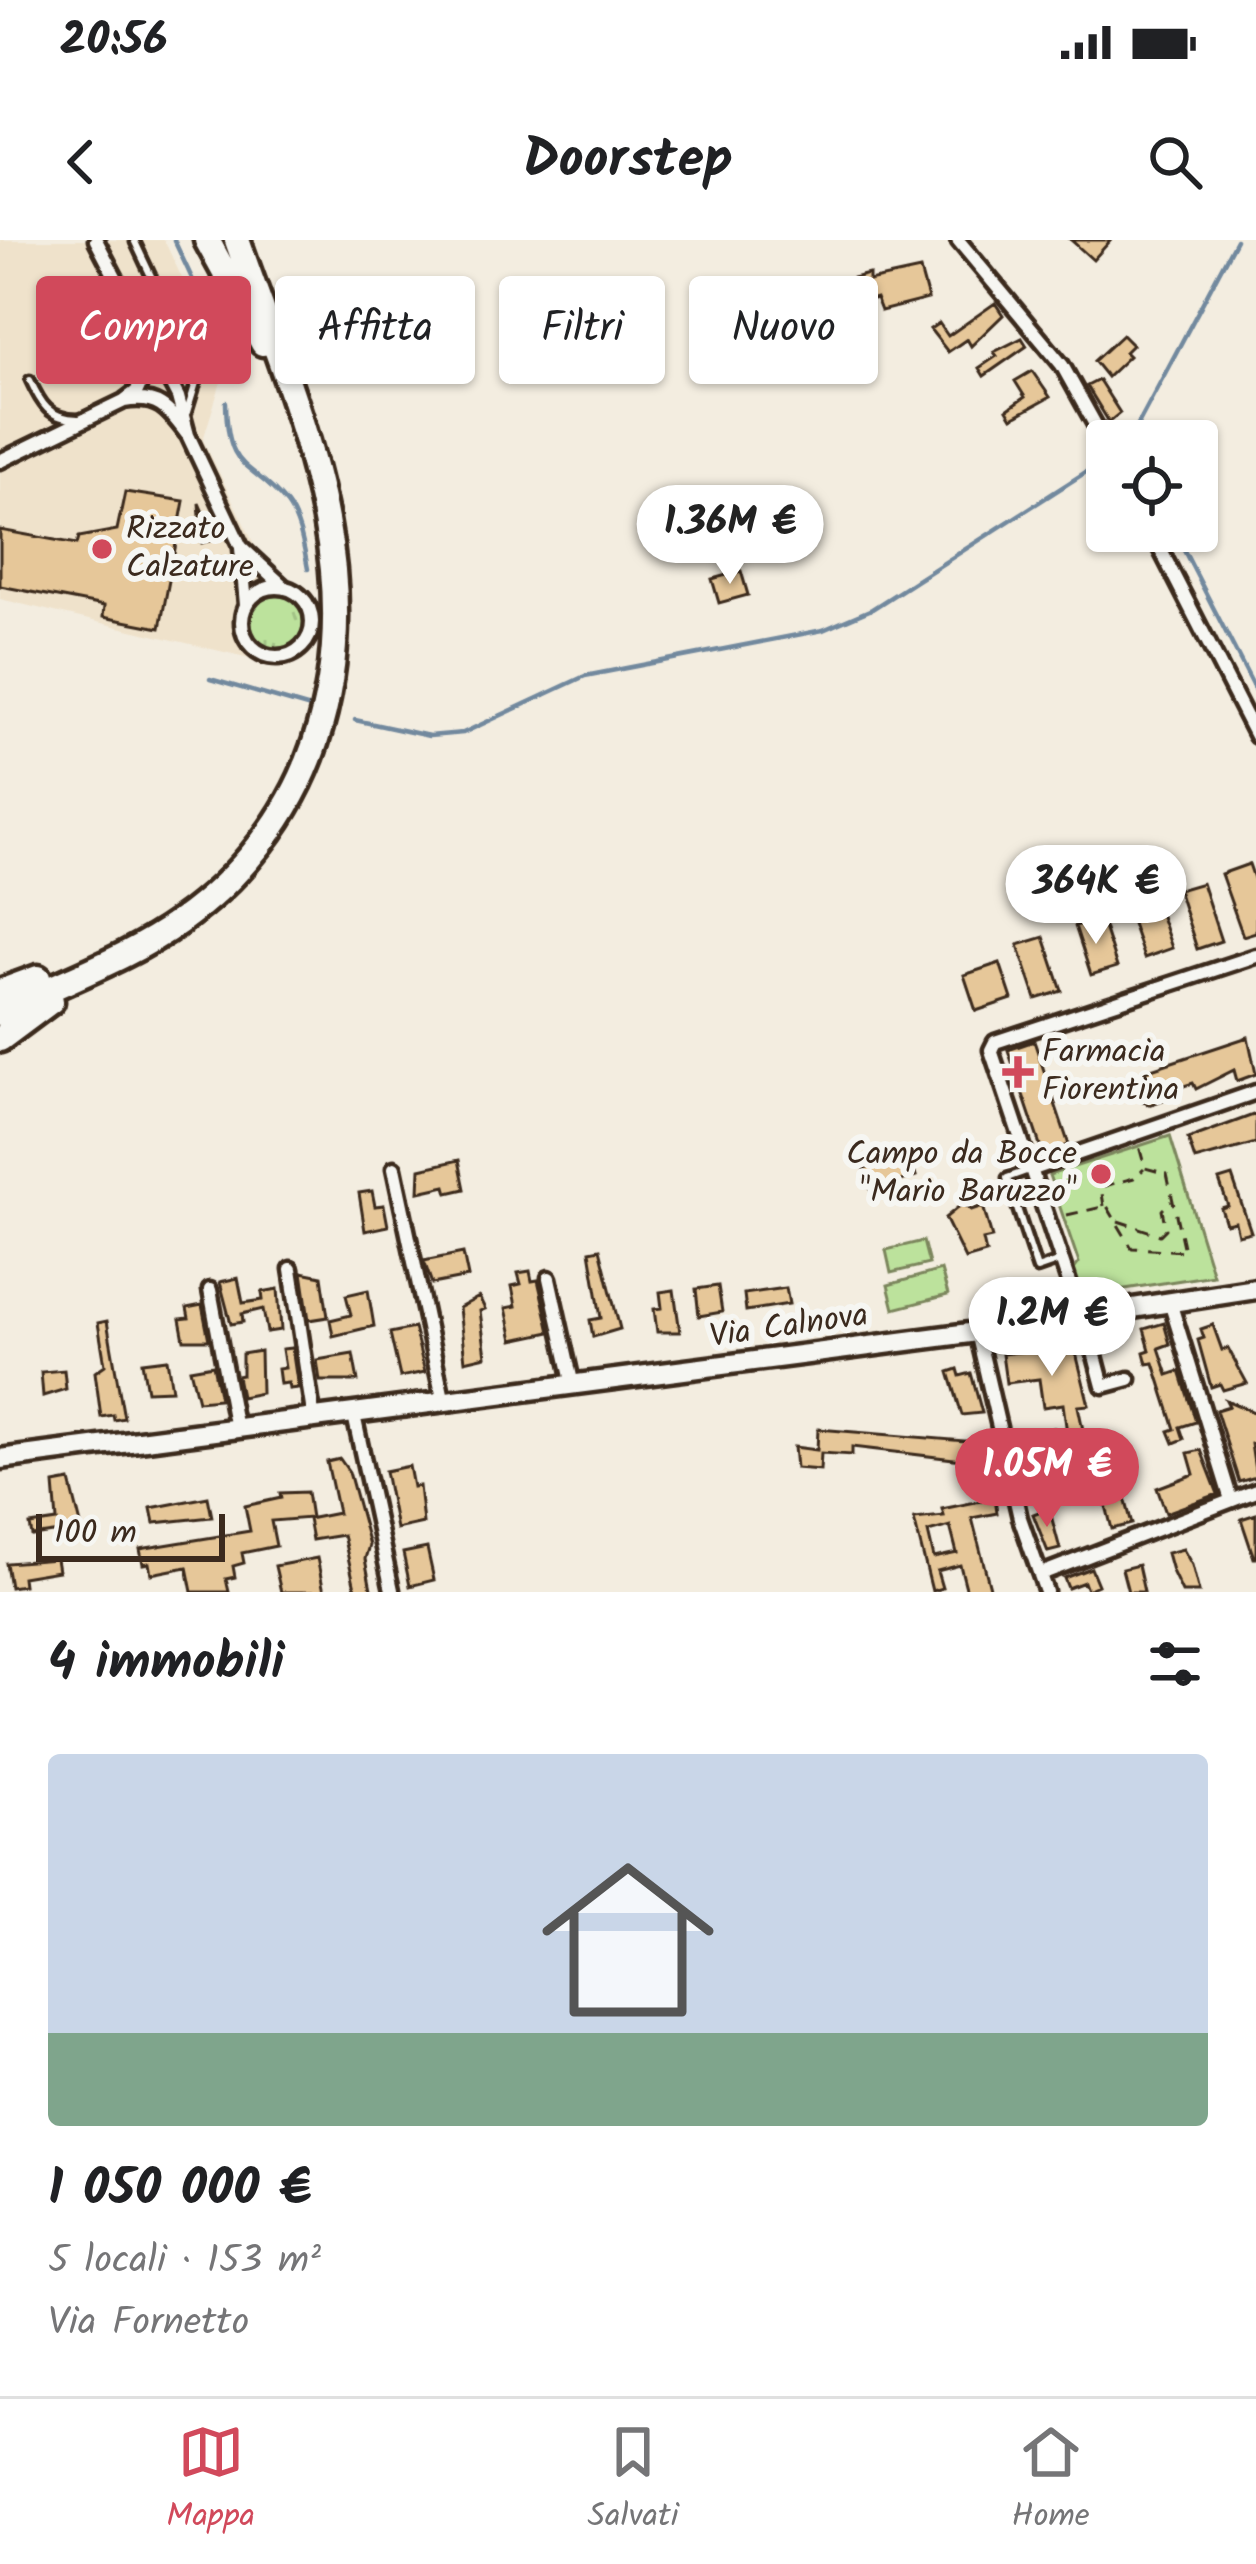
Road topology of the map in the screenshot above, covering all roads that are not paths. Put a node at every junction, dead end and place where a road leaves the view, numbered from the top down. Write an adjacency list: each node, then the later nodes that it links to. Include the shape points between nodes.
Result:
1 (96, 240): 7 (street)
2 (207, 240): 11 (highway)
3 (221, 240): 10 (highway)
4 (237, 240): 9 (highway)
5 (958, 240): 20 (street, via 1062,365)
6 (135, 242): 8 (lane)
7 (114, 276)
8 (151, 276)
9 (275, 354)
10 (275, 359)
11 (275, 361)
12 (30, 380): 19 (lane, via 55,416)
13 (140, 384): 17 (street)
14 (170, 384): 18 (street)
15 (195, 384): 18 (lane)
16 (285, 384): 28 (highway, via 334,547 338,637 330,697 305,768 266,837 208,898)
17 (124, 400): 19 (street); 21 (street, via 164,405)
18 (185, 415): 21 (street)
19 (93, 418): 22 (street)
20 (1093, 420)
21 (188, 435): 23 (street)
22 (0, 461)
23 (241, 547): 25 (street); 26 (street)
24 (1162, 552): 27 (street)
25 (284, 587): 26 (street, via 262,590); 26 (street, via 311,612 309,634 295,652 273,656 253,647 242,627)
26 (246, 605)
27 (1256, 736)
28 (143, 944): 30 (highway); 31 (highway); 32 (highway)
29 (1256, 956): 35 (street, via 995,1042 991,1050)
30 (0, 992)
31 (0, 1013)
32 (0, 1039)
33 (1256, 1093): 35 (street)
34 (394, 1168): 46 (street)
35 (1033, 1168): 36 (street); 36 (lane, via 1007,1178 1037,1269)
36 (1064, 1260): 42 (street)
37 (291, 1269): 48 (street)
38 (549, 1278): 45 (street)
39 (1256, 1289): 41 (main road, Via Calnova)
40 (210, 1290): 49 (street)
41 (1171, 1302): 42 (main road, Via Calnova); 52 (street)
42 (1082, 1315): 43 (main road, Via Calnova); 44 (street, via 1103,1386)
43 (977, 1332): 45 (main road, Via Calnova); 53 (street)
44 (1129, 1379)
45 (573, 1386): 46 (main road, Via Calnova)
46 (444, 1403): 47 (main road, Via Calnova)
47 (354, 1414): 48 (main road, Via Calnova); 54 (street)
48 (314, 1420): 49 (main road, Via Calnova)
49 (236, 1429): 50 (main road, Via Calnova)
50 (0, 1459)
51 (1256, 1491): 52 (street)
52 (1231, 1500): 53 (street)
53 (1040, 1574): 55 (street)
54 (392, 1590)
55 (1046, 1592)

